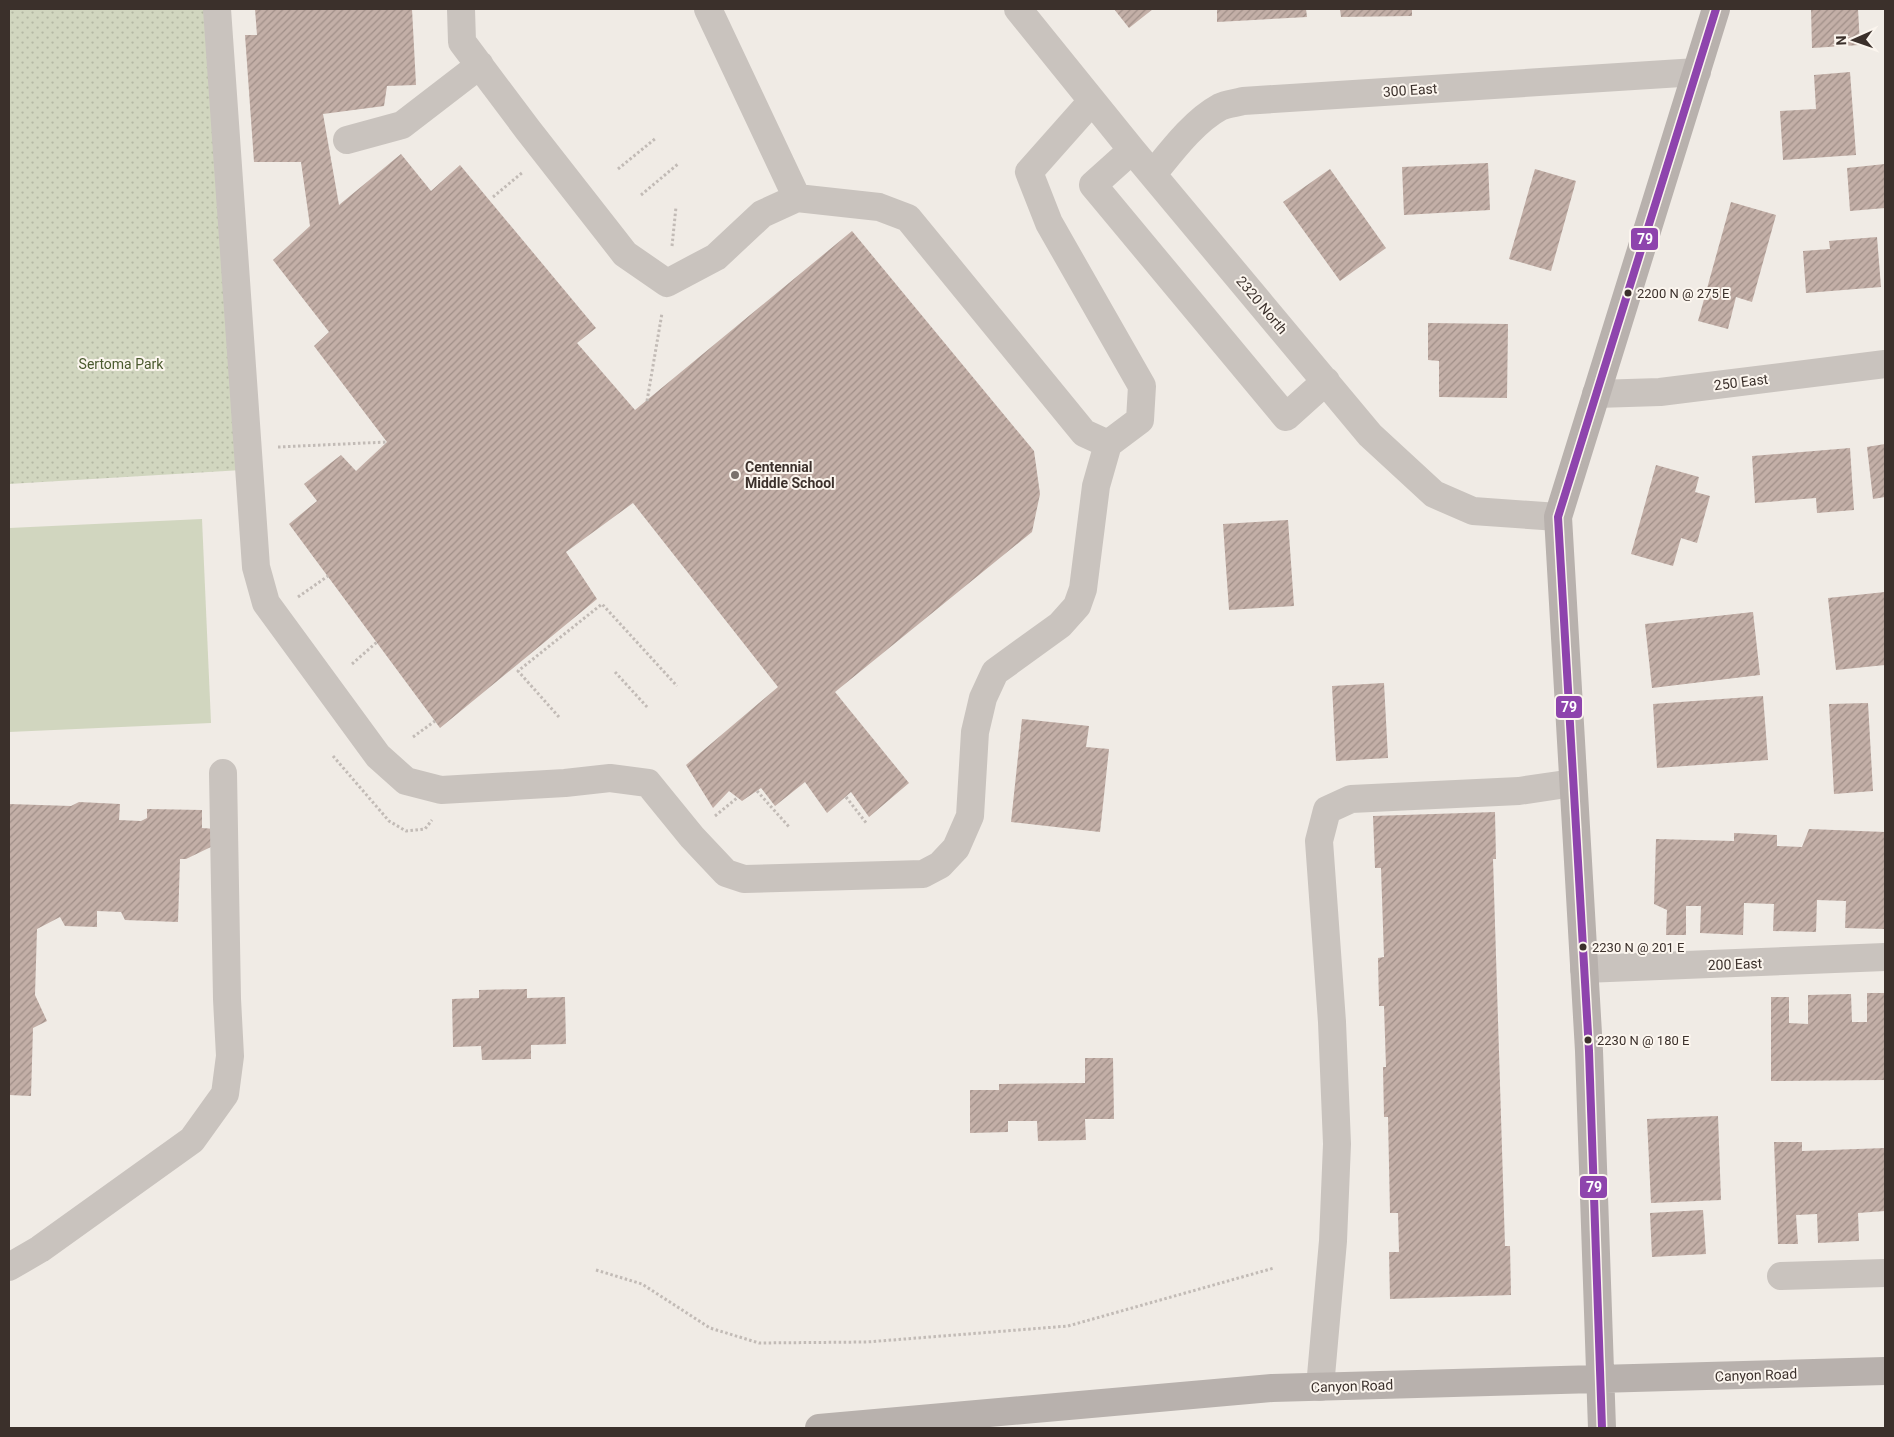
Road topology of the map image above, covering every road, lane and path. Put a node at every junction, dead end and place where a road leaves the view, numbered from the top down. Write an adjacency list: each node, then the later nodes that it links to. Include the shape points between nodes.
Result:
1 (217, 9): 27 (street, via 256,567 266,602 378,756 406,781 442,790 610,778 648,783 726,873 744,879 923,874 940,865 956,848 970,816 975,732 983,698 995,672 1060,625 1077,606 1083,589 1096,486)
2 (461, 9): 6 (street, via 462,42)
3 (708, 9): 18 (street)
4 (1018, 9): 8 (street, 2320 North)
5 (1716, 9): 7 (main road)
6 (480, 65): 10 (street, via 402,124); 18 (street, via 625,254 667,282 716,257 762,214)
7 (1697, 72): 15 (street, 300 East, via 1243,101 1220,107 1201,121); 24 (main road)
8 (1092, 101): 11 (street, 2320 North); 27 (street, via 1028,172 1049,223 1142,386 1140,420)
9 (656, 138): 13 (path)
10 (347, 140)
11 (1132, 150): 15 (street, 2320 North); 23 (street, via 1093,186 1286,417)
12 (678, 164): 16 (path)
13 (618, 169)
14 (525, 171): 17 (path)
15 (1153, 174): 23 (street, 2320 North)
16 (641, 195)
17 (493, 197)
18 (797, 198): 27 (street, via 879,206 908,218 1084,433)
19 (676, 207): 20 (path)
20 (672, 248)
21 (662, 312): 25 (path)
22 (1885, 364): 24 (street, 250 East, via 1660,392)
23 (1326, 381): 29 (street, 2320 North, via 1370,435 1434,494 1473,511)
24 (1596, 394): 29 (main road)
25 (647, 400)
26 (387, 442): 28 (path)
27 (1108, 444)
28 (277, 447)
29 (1558, 516): 41 (main road)
30 (328, 576): 31 (path)
31 (298, 598)
32 (377, 642): 33 (path)
33 (352, 664)
34 (615, 672): 36 (path)
35 (677, 686): 37 (path, via 602,604 518,671)
36 (648, 708)
37 (559, 717)
38 (435, 720): 39 (path)
39 (413, 737)
40 (223, 773): 50 (street, via 230,1056 225,1094 192,1140 40,1249)
41 (1573, 783): 49 (main road); 57 (street, via 1519,791 1351,799 1327,810 1319,841 1337,1144 1333,1241)
42 (757, 791): 47 (path)
43 (846, 797): 46 (path)
44 (737, 798): 45 (path)
45 (715, 817)
46 (867, 824)
47 (790, 828)
48 (1885, 957): 49 (street, 200 East)
49 (1584, 970): 56 (main road)
50 (9, 1267)
51 (1274, 1268): 52 (path, via 1068,1326 867,1342 760,1343 710,1328 642,1284)
52 (596, 1270)
53 (1885, 1274): 54 (street)
54 (1781, 1276)
55 (1885, 1371): 56 (main road, Canyon Road)
56 (1600, 1380): 57 (main road, Canyon Road); 59 (main road)
57 (1320, 1387): 58 (main road, Canyon Road, via 1272,1388)
58 (819, 1428)
59 (1602, 1428)

